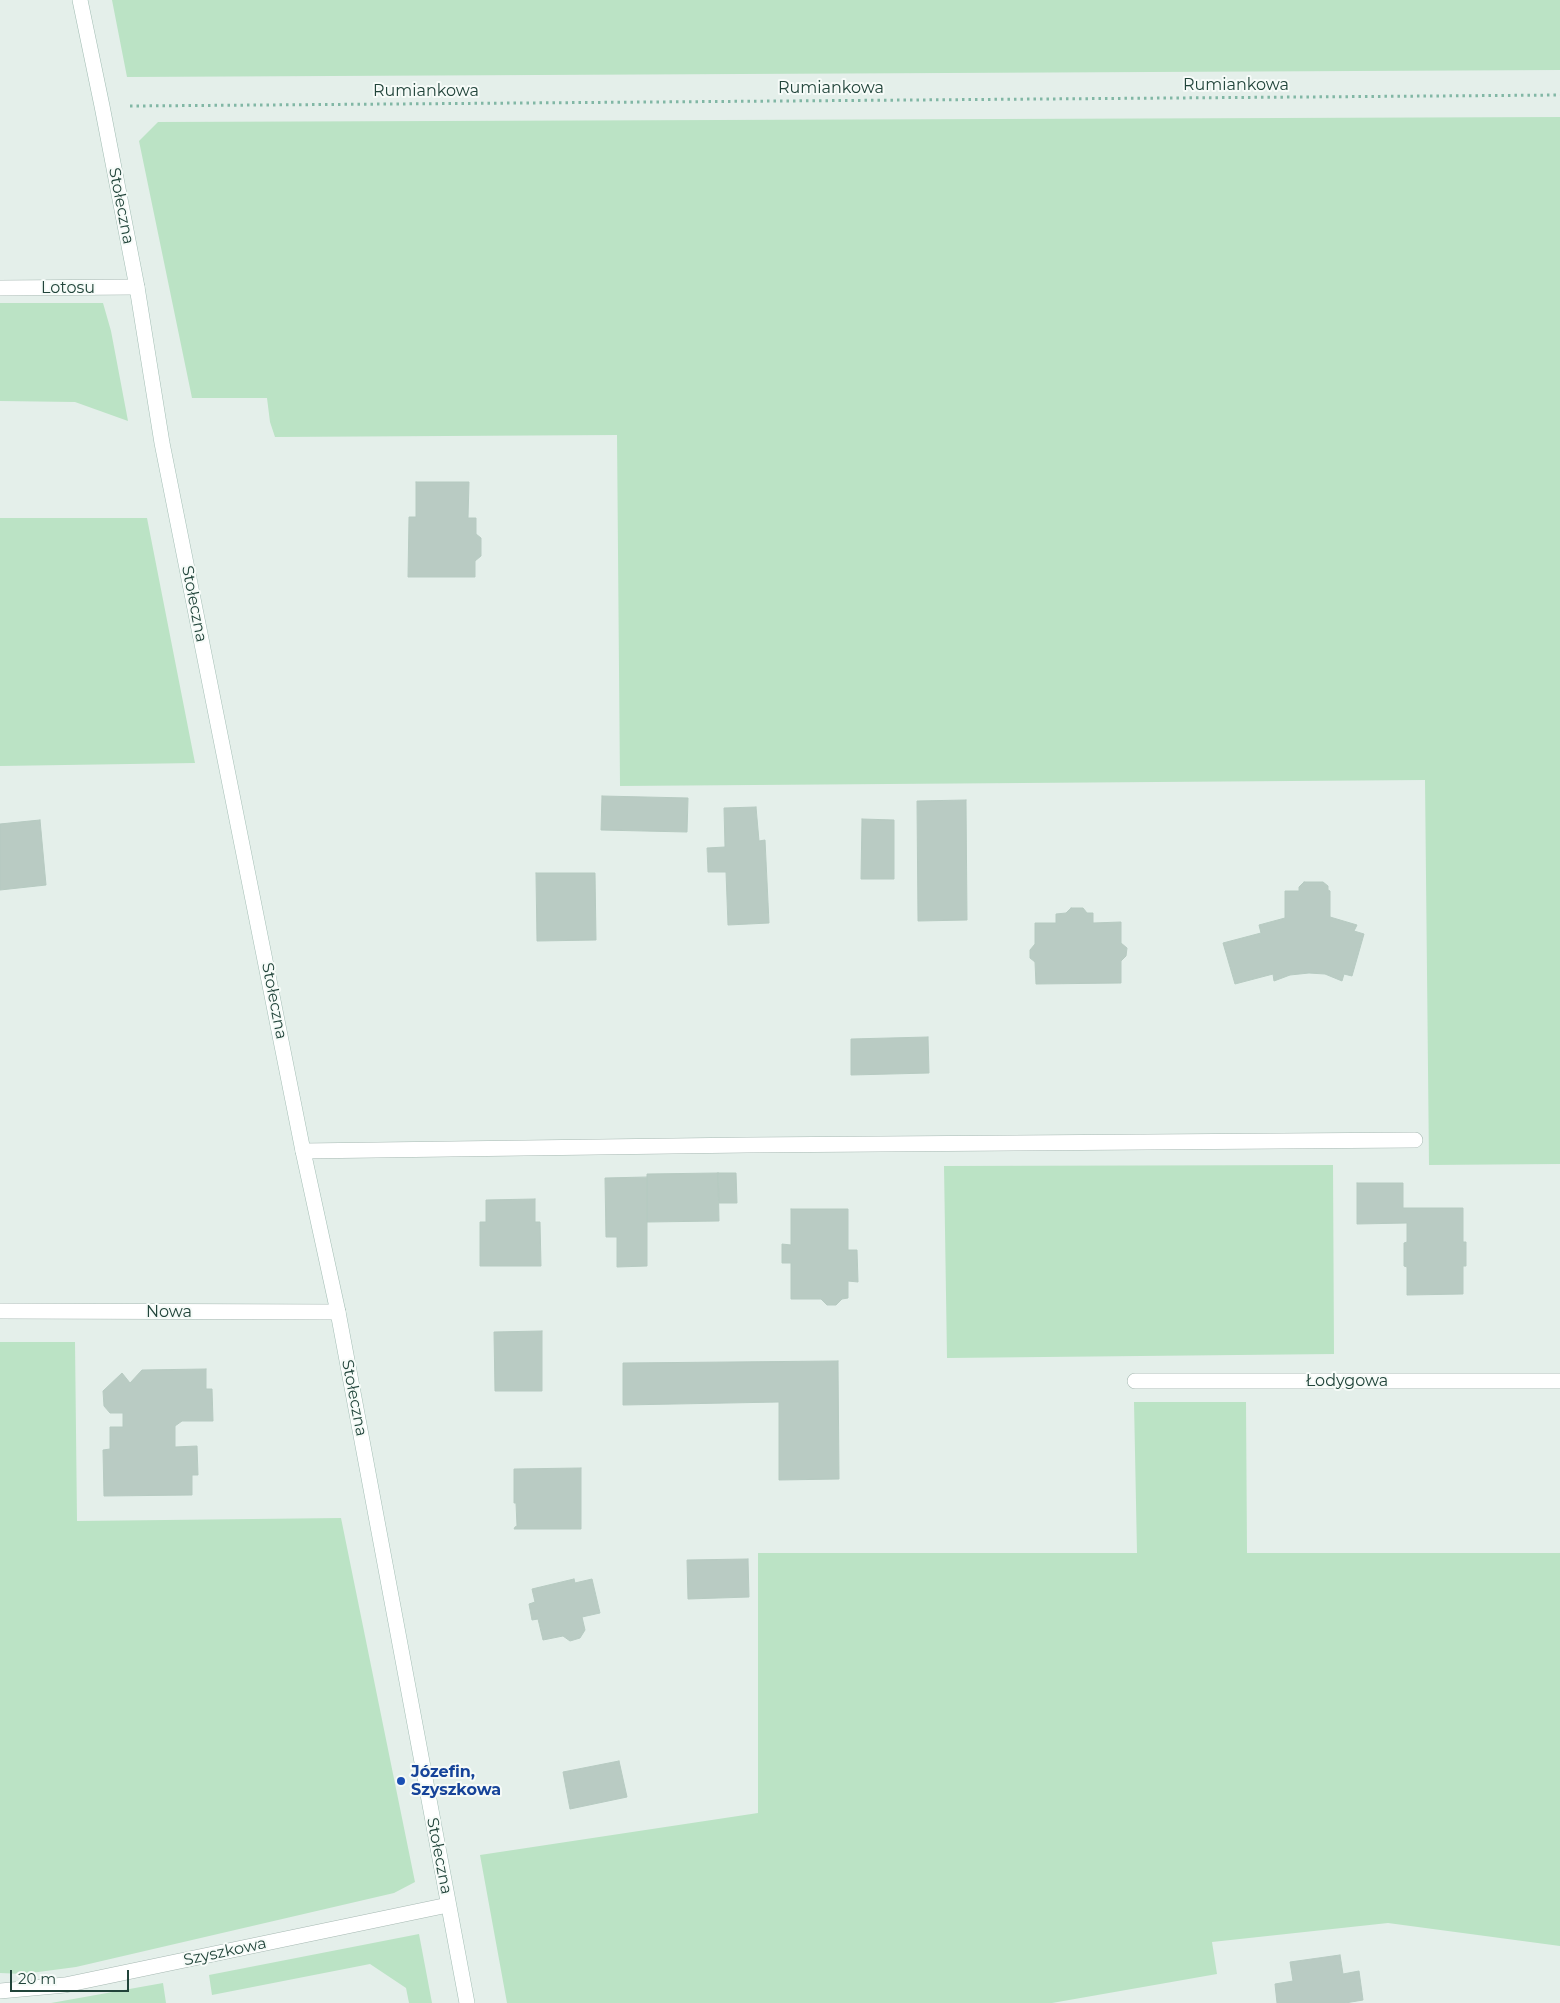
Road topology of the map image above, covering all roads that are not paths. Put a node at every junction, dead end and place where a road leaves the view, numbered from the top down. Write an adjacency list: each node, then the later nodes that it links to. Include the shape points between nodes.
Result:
1 (80, 0): 2 (street, Stołeczna)
2 (137, 287): 3 (street, Lotosu); 5 (street, Stołeczna, via 162,443)
3 (0, 288)
4 (1415, 1140): 5 (street)
5 (303, 1152): 7 (street, Stołeczna)
6 (0, 1311): 7 (street, Nowa)
7 (338, 1312): 10 (street, Stołeczna)
8 (1135, 1381): 9 (street, Łodygowa)
9 (1560, 1381)
10 (448, 1905): 11 (street, Szyszkowa, via 65,1985); 12 (street, Stołeczna)
11 (0, 1991)
12 (467, 2003)

